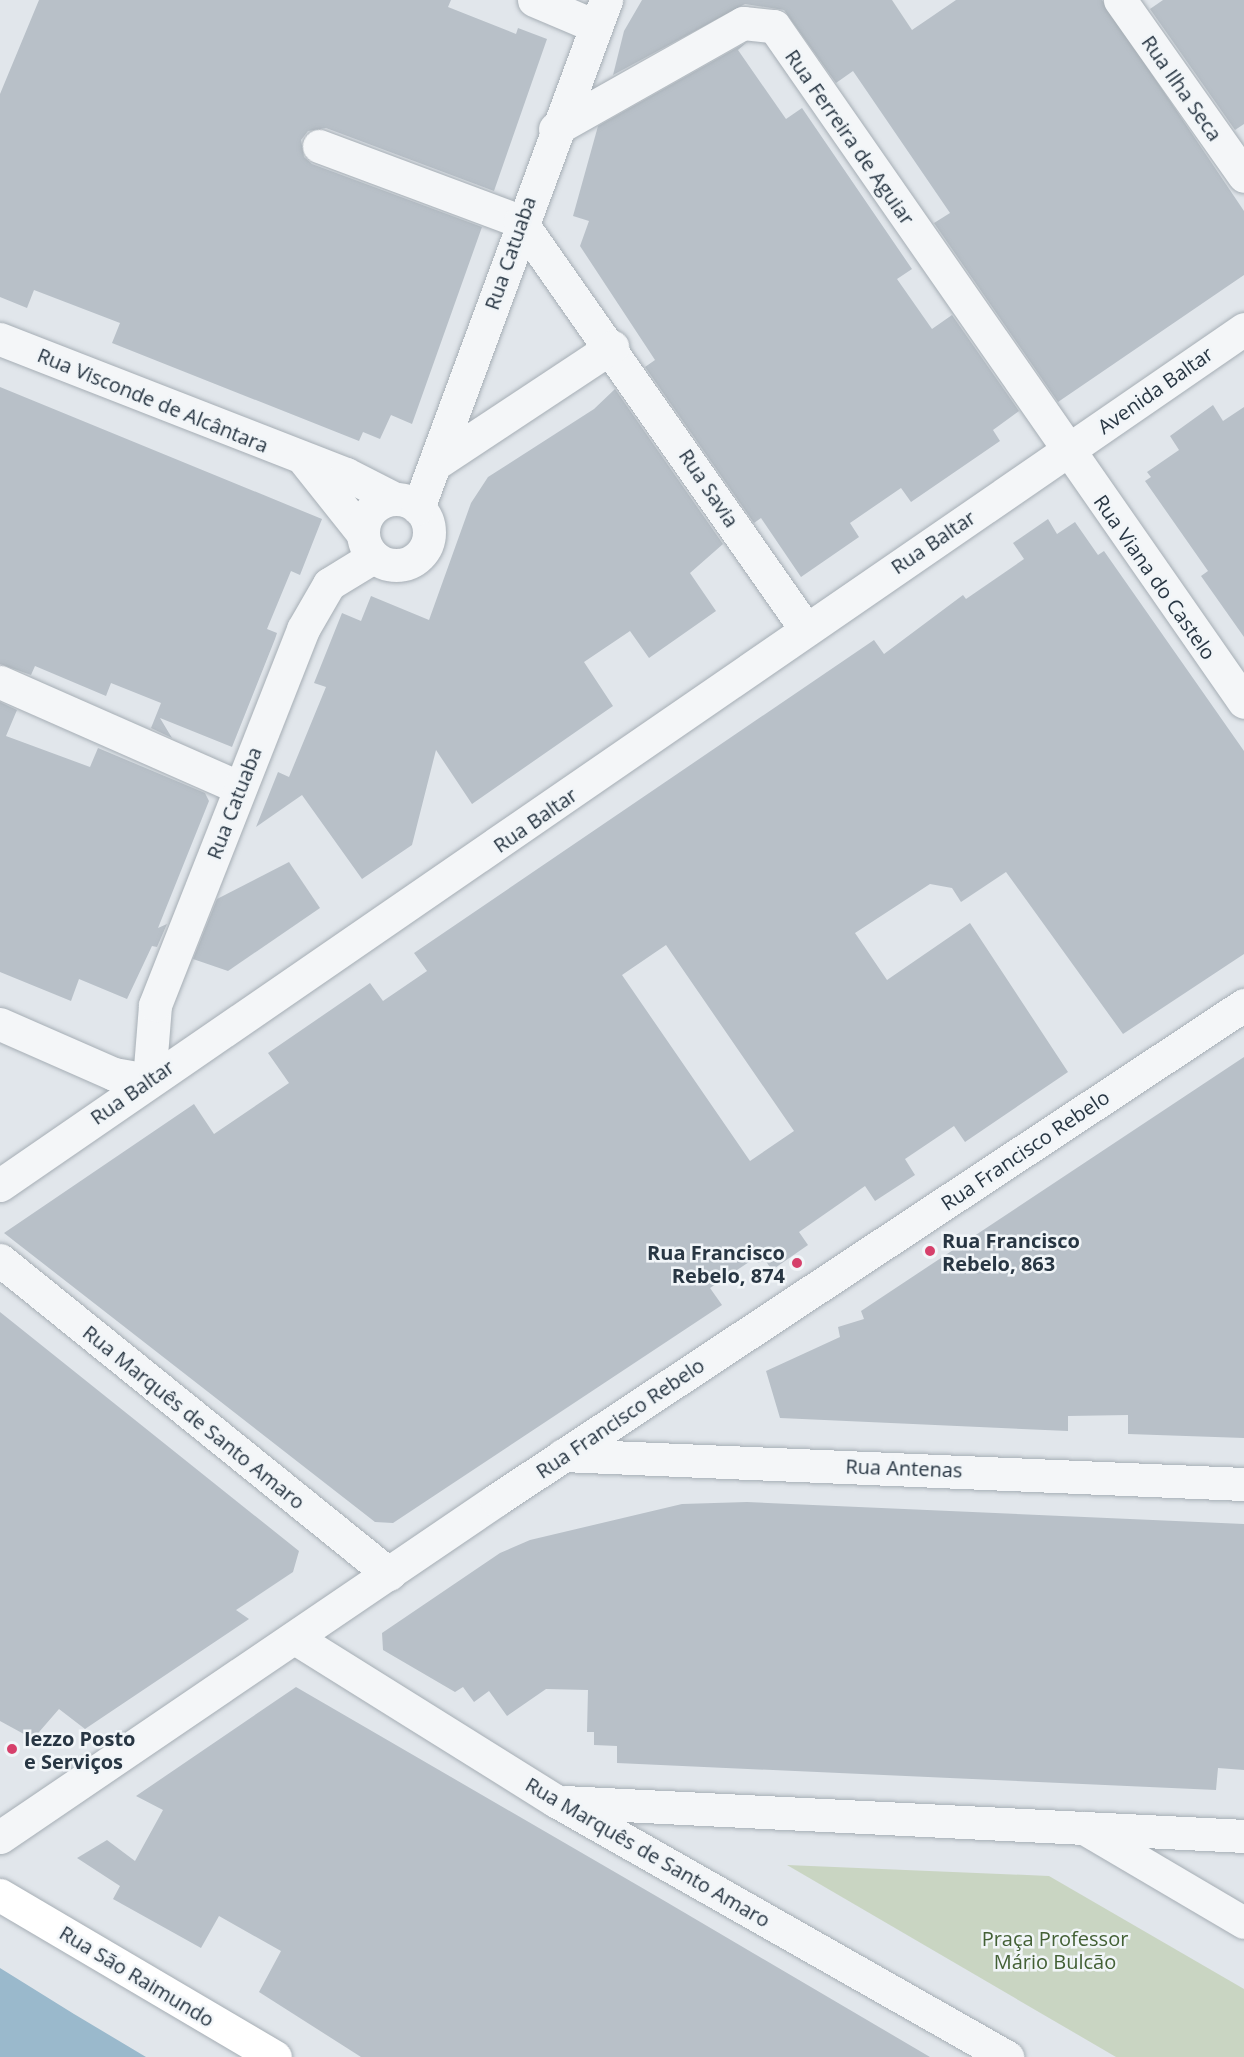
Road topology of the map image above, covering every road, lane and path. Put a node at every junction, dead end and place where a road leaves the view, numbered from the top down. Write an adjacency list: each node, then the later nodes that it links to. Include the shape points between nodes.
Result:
1 (534, 0): 3 (street)
2 (1120, 0): 6 (street, Rua Ilha Seca)
3 (600, 13): 4 (street, Rua Catuaba)
4 (555, 129): 7 (street, Rua Catuaba); 11 (street, Rua Ferreira de Aguiar, via 743,23 774,26)
5 (319, 146): 7 (street)
6 (1244, 176)
7 (520, 222): 10 (street, Rua Savia); 13 (street, Rua Catuaba)
8 (1244, 329): 11 (street, Avenida Baltar)
9 (0, 339): 12 (street, Rua Visconde de Alcântara)
10 (612, 347): 13 (street); 16 (street, Rua Savia)
11 (1067, 452): 16 (street, Rua Baltar); 18 (street, Rua Viana do Castelo)
12 (305, 461): 14 (street, Rua Visconde de Alcântara, via 364,482); 15 (street, Rua Visconde de Alcântara)
13 (438, 462): 14 (street, Rua Catuaba)
14 (406, 504): 15 (street, via 368,514); 15 (street, via 429,531 420,555 397,566)
15 (368, 545): 19 (street, Rua Catuaba, via 315,603)
16 (806, 630): 22 (street, Rua Baltar)
17 (0, 682): 19 (street)
18 (1244, 702)
19 (240, 788): 22 (street, Rua Catuaba, via 155,1005)
20 (1244, 1005): 25 (street, Rua Francisco Rebelo)
21 (0, 1024): 22 (street, via 114,1074)
22 (149, 1080): 23 (street, Rua Baltar)
23 (0, 1185)
24 (0, 1260): 27 (street, Rua Marquês de Santo Amaro)
25 (563, 1455): 26 (street, Rua Antenas); 27 (street, Rua Francisco Rebelo)
26 (1244, 1484)
27 (389, 1574): 28 (street, Rua Francisco Rebelo)
28 (295, 1638): 29 (street, Rua Marquês de Santo Amaro); 32 (street, Rua Francisco Rebelo)
29 (556, 1801): 30 (street); 36 (street, Rua Marquês de Santo Amaro)
30 (1083, 1828): 31 (street); 34 (street)
31 (1244, 1836)
32 (0, 1837)
33 (0, 1895): 35 (highway, Rua São Raimundo)
34 (1244, 1923)
35 (275, 2057)
36 (1007, 2057)

